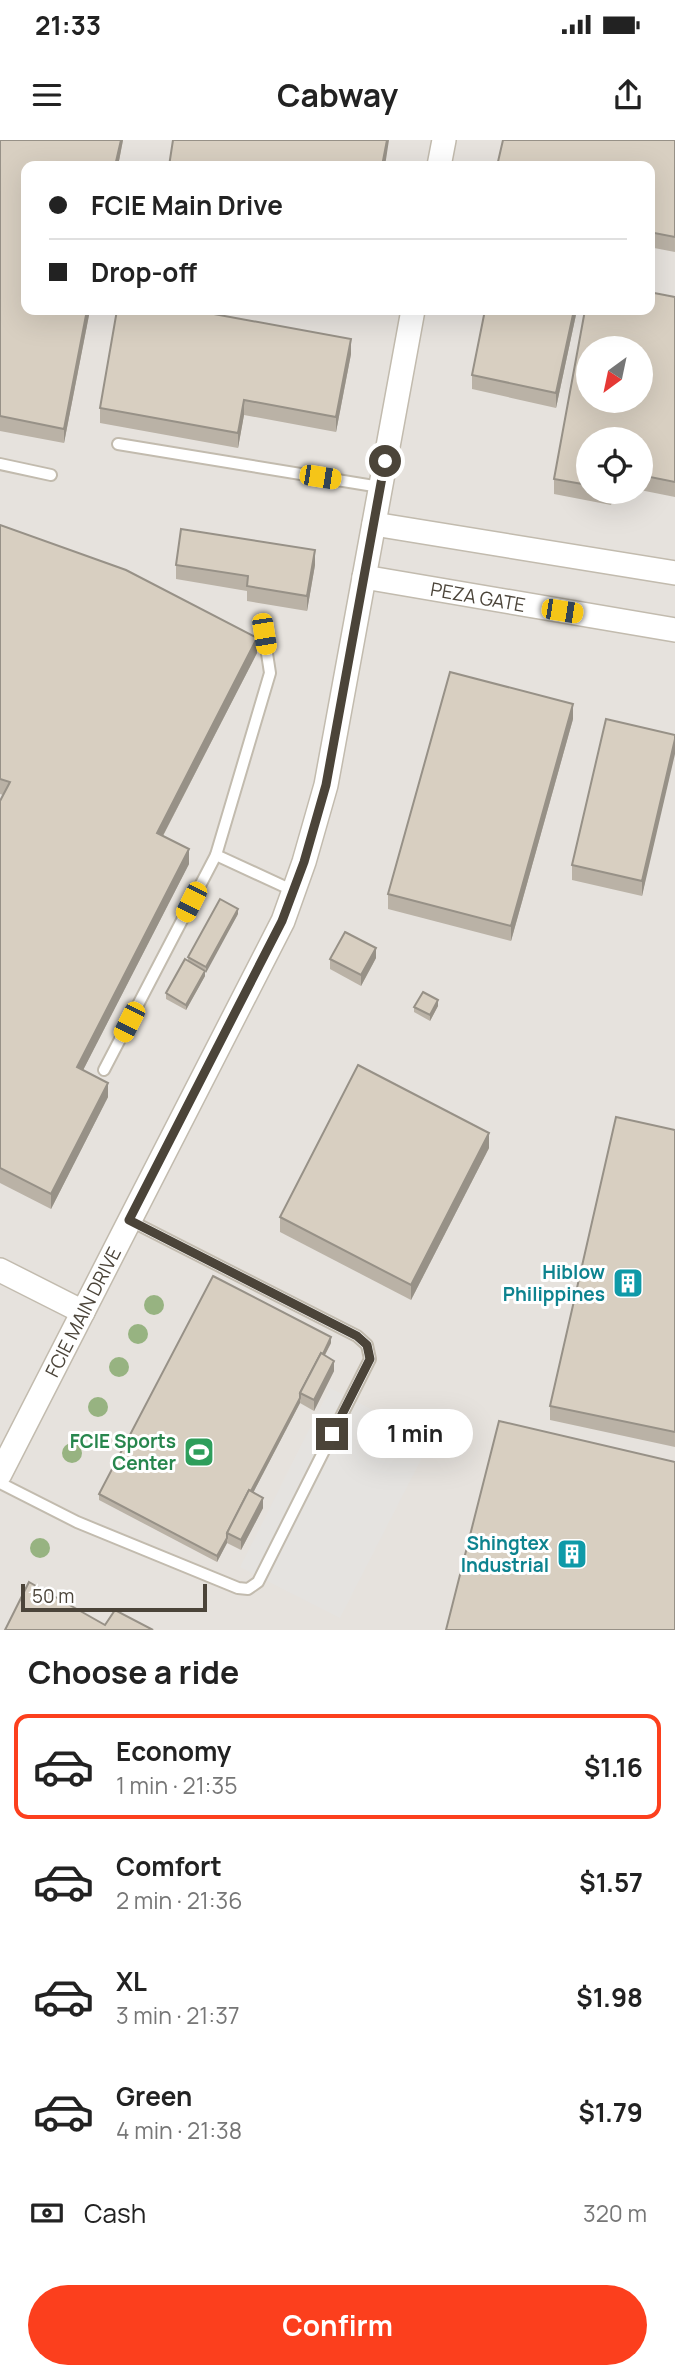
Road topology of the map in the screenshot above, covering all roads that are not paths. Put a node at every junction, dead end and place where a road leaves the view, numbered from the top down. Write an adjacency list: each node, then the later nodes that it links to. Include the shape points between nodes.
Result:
1 (444, 140): 2 (street)
2 (440, 161)
3 (412, 315): 7 (street, FCIE MAIN DRIVE)
4 (118, 444): 7 (lane)
5 (0, 464): 6 (lane)
6 (51, 475)
7 (380, 487): 8 (street, FCIE MAIN DRIVE)
8 (374, 524): 9 (street); 10 (street, FCIE MAIN DRIVE)
9 (675, 573)
10 (364, 577): 11 (street, PEZA GATE); 14 (street, FCIE MAIN DRIVE, via 326,785)
11 (675, 630)
12 (264, 634): 13 (lane, via 270,673)
13 (216, 855): 14 (lane); 15 (lane)
14 (294, 891): 16 (street, FCIE MAIN DRIVE)
15 (104, 1070)
16 (129, 1220): 18 (street, FCIE MAIN DRIVE); 20 (lane, via 357,1336 367,1345 370,1359 258,1582 248,1589 77,1522)
17 (0, 1270): 18 (street)
18 (83, 1311): 19 (street, FCIE MAIN DRIVE)
19 (0, 1474)
20 (0, 1483)

